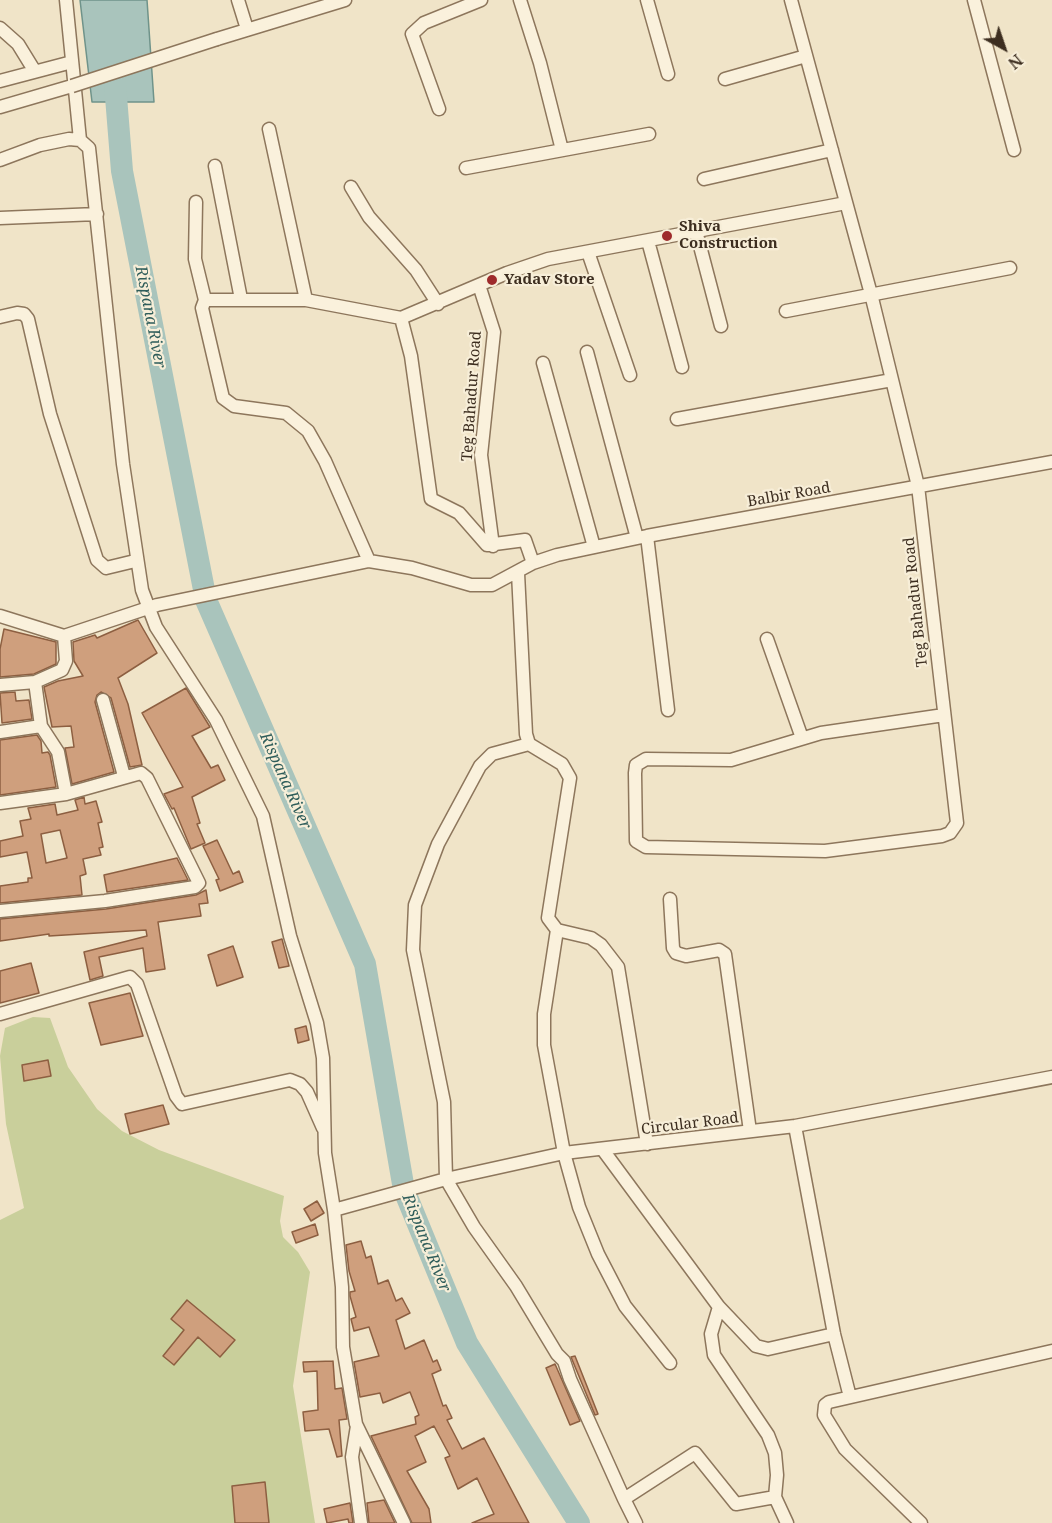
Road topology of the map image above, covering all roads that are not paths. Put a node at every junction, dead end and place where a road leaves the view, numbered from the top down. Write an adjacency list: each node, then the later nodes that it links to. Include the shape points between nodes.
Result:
1 (66, 0): 12 (street)
2 (238, 0): 10 (street)
3 (345, 0): 10 (street)
4 (481, 0): 18 (street, via 424,23 412,34)
5 (520, 0): 22 (street)
6 (647, 0): 14 (street)
7 (791, 0): 11 (street, Teg Bahadur Road)
8 (974, 0): 24 (street)
9 (0, 28): 13 (street, via 18,44)
10 (247, 29): 17 (street, bridge)
11 (806, 56): 15 (street); 23 (street, Teg Bahadur Road)
12 (72, 62): 13 (street); 21 (street)
13 (34, 70): 16 (street)
14 (668, 74)
15 (725, 79)
16 (0, 81)
17 (0, 107)
18 (439, 109)
19 (269, 129): 42 (street)
20 (649, 134): 22 (street)
21 (80, 140): 25 (street, via 56,141); 32 (street, via 89,148)
22 (562, 150): 27 (street)
23 (831, 150): 28 (street); 31 (street, Teg Bahadur Road)
24 (1014, 150)
25 (0, 160)
26 (215, 166): 40 (street)
27 (466, 168)
28 (704, 179)
29 (351, 187): 43 (street, via 369,217 416,270)
30 (196, 202): 41 (street, via 195,259)
31 (846, 203): 34 (street); 39 (street, Teg Bahadur Road)
32 (96, 214): 33 (street); 59 (street)
33 (0, 218)
34 (696, 231): 35 (street); 47 (street)
35 (648, 240): 36 (street); 50 (street)
36 (588, 252): 38 (street, via 529,264); 51 (street)
37 (1010, 268): 39 (street)
38 (479, 285): 43 (street); 57 (street, Teg Bahadur Road, via 494,332 481,455)
39 (871, 294): 44 (street); 52 (street, Teg Bahadur Road)
40 (241, 299): 41 (street); 42 (street)
41 (206, 300): 60 (street, via 202,308 223,398 234,406 286,413 308,431)
42 (306, 300): 46 (street)
43 (438, 304): 46 (street)
44 (786, 311)
45 (0, 317): 59 (street, via 17,313 28,319 50,414 97,560 106,568)
46 (401, 318): 57 (street, via 412,364 428,493 434,503 459,513 482,541)
47 (721, 326)
48 (587, 352): 56 (street)
49 (543, 363): 58 (street)
50 (682, 367)
51 (630, 375)
52 (892, 380): 53 (street); 55 (street, Teg Bahadur Road)
53 (677, 419)
54 (1052, 462): 55 (street, Balbir Road)
55 (918, 486): 56 (street, Balbir Road); 71 (street, Teg Bahadur Road)
56 (642, 537): 58 (street, Balbir Road); 70 (street)
57 (493, 546): 61 (street, via 525,540)
58 (594, 547): 61 (street, Balbir Road)
59 (135, 561): 63 (street)
60 (369, 561): 62 (street, Balbir Road, via 482,586); 63 (street, Balbir Road)
61 (533, 563): 62 (street, Balbir Road)
62 (518, 573): 75 (street)
63 (152, 606): 65 (street, Balbir Road); 86 (street, via 216,720 263,816 290,936 317,1023 323,1058)
64 (0, 616): 65 (street)
65 (64, 636): 67 (street, via 65,667)
66 (767, 639): 74 (street)
67 (35, 682): 68 (street); 72 (street)
68 (0, 685)
69 (103, 700): 76 (street)
70 (668, 710)
71 (944, 715): 74 (street); 74 (street, Teg Bahadur Road, via 957,823 950,833 825,851 646,847 636,841 635,773 640,761 731,760)
72 (41, 726): 73 (street); 77 (street, via 58,752)
73 (0, 732)
74 (802, 738)
75 (529, 744): 81 (street, via 562,764 570,778 548,910 551,924); 90 (street, via 492,754 480,766 438,844 415,905 413,950 444,1102)
76 (124, 776): 77 (street); 80 (street, via 138,772 147,778 197,877 197,886 105,901)
77 (66, 794): 78 (street)
78 (0, 803)
79 (670, 899): 85 (street, via 676,953 686,956 719,950 725,954)
80 (0, 911)
81 (557, 930): 87 (street, via 591,938 602,945 618,967); 89 (street, via 544,1014 544,1045)
82 (0, 1014): 86 (street, via 130,978 137,984 182,1104 290,1080 307,1092)
83 (1052, 1077): 84 (street, Circular Road)
84 (795, 1126): 85 (street, Circular Road); 93 (street)
85 (750, 1131): 87 (street, Circular Road)
86 (325, 1132): 91 (street, via 324,1153)
87 (646, 1144): 88 (street, Circular Road)
88 (603, 1150): 89 (street, Circular Road); 92 (street)
89 (564, 1153): 90 (street, Circular Road); 95 (street, via 579,1207 598,1254 625,1306)
90 (446, 1179): 91 (street, Circular Road); 99 (street, via 564,1361)
91 (334, 1210): 97 (street, via 342,1287 342,1347)
92 (719, 1307): 93 (street, via 756,1346 785,1346); 98 (street, via 711,1335 714,1355 776,1453)
93 (834, 1334): 96 (street)
94 (1052, 1351): 96 (street)
95 (670, 1363)
96 (850, 1397): 104 (street, via 825,1405 824,1415 832,1431 854,1459)
97 (357, 1425): 100 (street, via 352,1466); 101 (street)
98 (775, 1497): 99 (street, via 736,1504 695,1453); 103 (street)
99 (624, 1499): 102 (street)
100 (361, 1523)
101 (404, 1523)
102 (636, 1523)
103 (787, 1523)
104 (921, 1523)

